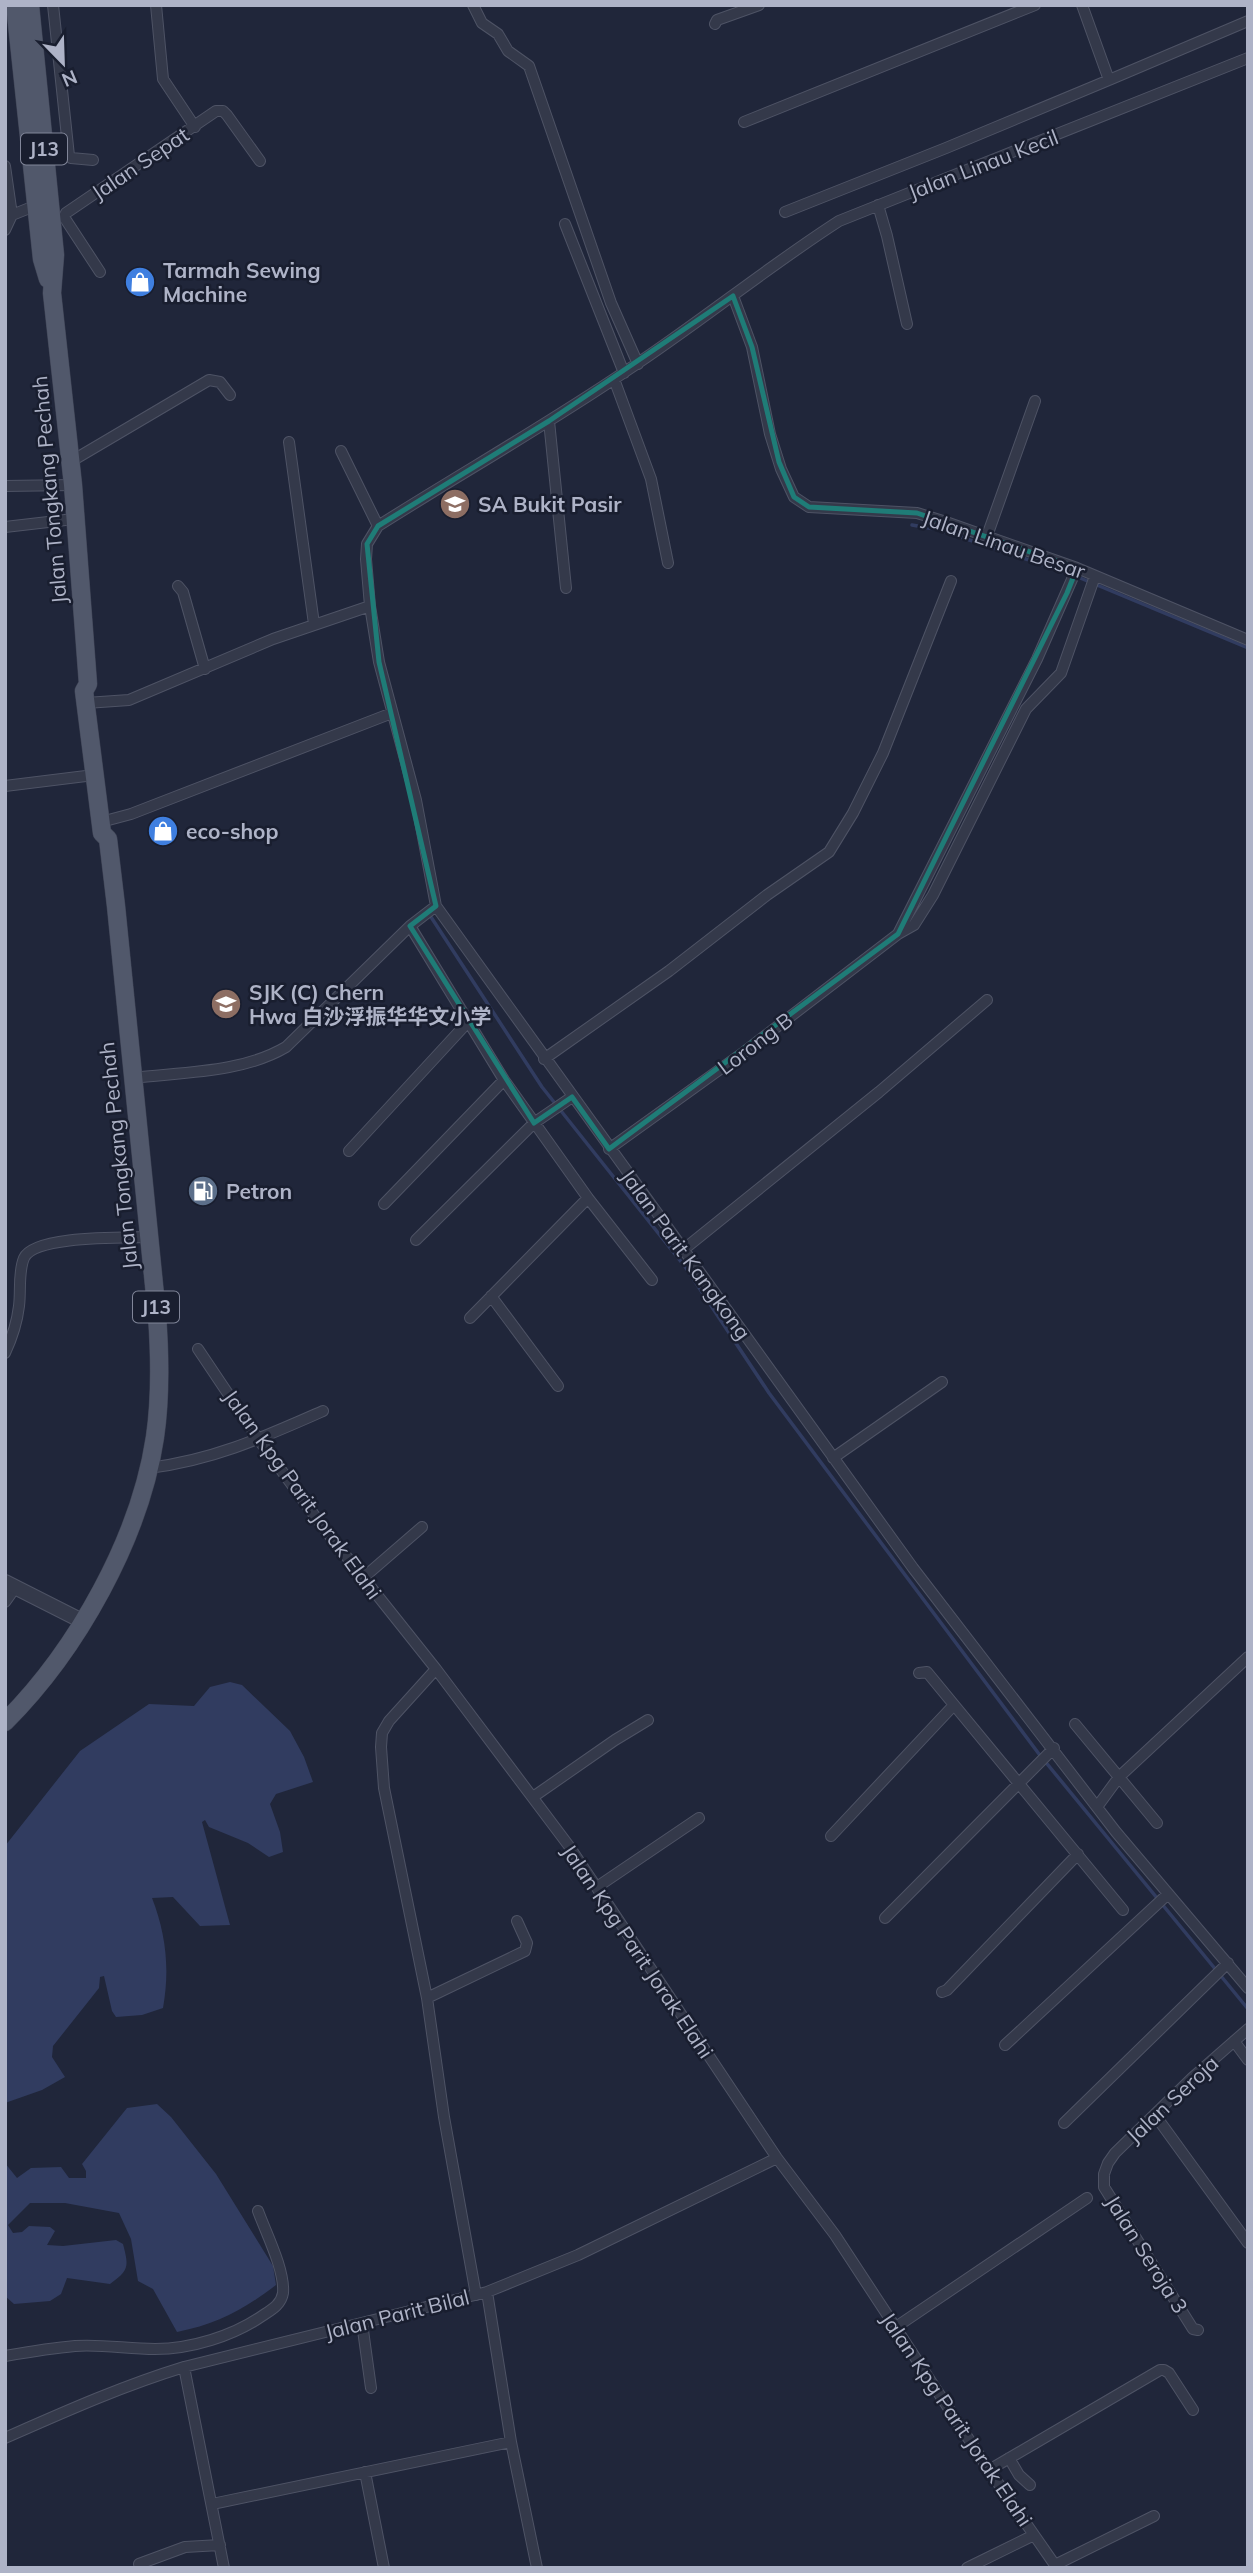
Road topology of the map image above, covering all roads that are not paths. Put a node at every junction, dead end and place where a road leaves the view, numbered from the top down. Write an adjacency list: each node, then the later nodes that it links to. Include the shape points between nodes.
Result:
1 (15, 5): 21 (main road, Jalan Tongkang Pechah / J13)
2 (30, 5): 16 (main road, Jalan Tongkang Pechah / J13)
3 (53, 5): 13 (street)
4 (156, 5): 15 (street, via 163,79)
5 (473, 5): 29 (street, via 482,23 529,66 611,303)
6 (759, 5): 10 (street)
7 (1035, 5): 14 (street)
8 (1082, 5): 12 (street)
9 (1248, 21): 12 (street)
10 (715, 24)
11 (1248, 58): 20 (street, Jalan Linau Kecil)
12 (1109, 80): 22 (street)
13 (65, 121): 16 (street); 17 (street, via 70,157)
14 (744, 122)
15 (195, 127): 18 (street, Jalan Sepat, via 223,111); 21 (street, Jalan Sepat, via 66,213)
16 (43, 133): 21 (main road, Jalan Tongkang Pechah / J13)
17 (93, 160)
18 (260, 161)
19 (5, 166): 23 (street)
20 (878, 205): 27 (street, Jalan Linau Kecil, via 839,221); 28 (street)
21 (50, 211): 23 (street, Jalan Sepat); 26 (street); 36 (main road, Jalan Tongkang Pechah / J13, via 55,255 52,293)
22 (785, 212)
23 (12, 215): 25 (street)
24 (565, 224): 30 (street)
25 (5, 230)
26 (100, 272)
27 (733, 296): 29 (street, Jalan Linau Kecil); 42 (street, Jalan Linau Besar, via 752,347 779,462 794,497 809,507 917,513)
28 (907, 324)
29 (638, 364): 30 (street, Jalan Linau Kecil)
30 (619, 376): 33 (street, Jalan Linau Kecil); 43 (street, via 651,479)
31 (230, 395): 36 (street, via 220,382 209,380)
32 (1035, 401): 42 (street)
33 (550, 421): 40 (street, Jalan Linau Kecil); 48 (street)
34 (289, 442): 50 (street)
35 (341, 451): 40 (street)
36 (70, 462): 37 (main road, Jalan Tongkang Pechah / J13)
37 (72, 485): 38 (street); 39 (main road, Jalan Tongkang Pechah / J13)
38 (5, 486)
39 (75, 519): 41 (street); 53 (main road, Jalan Tongkang Pechah / J13, via 88,684 94,689)
40 (378, 526): 49 (street, via 367,544)
41 (5, 527)
42 (987, 536): 44 (street, Jalan Linau Besar)
43 (668, 563)
44 (1075, 571): 46 (street, Jalan Linau Besar); 58 (street, via 1037,659)
45 (951, 581): 65 (street, via 883,752 829,852)
46 (1093, 584): 51 (street, Jalan Linau Besar); 59 (street, Lorong B, via 1061,673 1026,709)
47 (178, 586): 52 (street)
48 (566, 588)
49 (370, 606): 50 (street); 54 (street)
50 (314, 624): 52 (street)
51 (1248, 640)
52 (205, 669): 53 (street, via 129,700)
53 (91, 703): 55 (main road, Jalan Tongkang Pechah / J13); 57 (main road, Jalan Tongkang Pechah / J13)
54 (392, 713): 57 (street); 60 (street, via 416,800)
55 (94, 775): 56 (street); 57 (main road, Jalan Tongkang Pechah / J13)
56 (5, 786)
57 (106, 821): 66 (main road, Jalan Tongkang Pechah / J13, via 102,833 108,839)
58 (922, 890): 59 (street); 62 (street)
59 (933, 895): 62 (street, Lorong B, via 914,925)
60 (436, 906): 61 (street); 65 (street, Jalan Parit Kangkong)
61 (410, 926): 64 (street); 66 (street, via 286,1047 271,1056)
62 (898, 934): 70 (street, Lorong B)
63 (987, 1000): 76 (street)
64 (467, 1023): 67 (street); 71 (street)
65 (544, 1059): 68 (street, Jalan Parit Kangkong)
66 (133, 1078): 74 (main road, Jalan Tongkang Pechah / J13)
67 (504, 1080): 69 (street); 73 (street)
68 (567, 1100): 69 (street); 70 (street, Jalan Parit Kangkong)
69 (534, 1123): 72 (street); 75 (street)
70 (610, 1149): 76 (street, Jalan Parit Kangkong)
71 (349, 1151)
72 (587, 1198): 77 (street); 78 (street)
73 (384, 1203)
74 (149, 1237): 81 (street, via 58,1242 31,1250 24,1256 19,1309); 87 (main road, Jalan Tongkang Pechah / J13, via 160,1372)
75 (415, 1240)
76 (683, 1250): 86 (street, Jalan Parit Kangkong)
77 (652, 1280)
78 (491, 1296): 79 (street); 83 (street)
79 (470, 1318)
80 (198, 1349): 85 (street, Jalan Kpg Parit Jorak Elahi)
81 (5, 1353)
82 (942, 1382): 86 (street)
83 (558, 1387)
84 (323, 1411): 85 (street)
85 (259, 1440): 87 (street, via 185,1463); 89 (street, Jalan Kpg Parit Jorak Elahi)
86 (833, 1458): 100 (street, Jalan Parit Kangkong)
87 (149, 1468): 92 (main road, Jalan Tongkang Pechah / J13, via 130,1526)
88 (422, 1527): 89 (street)
89 (363, 1577): 94 (street, Jalan Kpg Parit Jorak Elahi)
90 (10, 1585): 91 (street); 92 (street)
91 (5, 1602)
92 (84, 1622): 98 (main road, Jalan Tongkang Pechah / J13, via 39,1685)
93 (1248, 1657): 101 (street)
94 (436, 1669): 103 (street, Jalan Kpg Parit Jorak Elahi); 117 (street, via 389,1721 381,1747 384,1788)
95 (919, 1673): 96 (street, via 927,1672)
96 (953, 1706): 102 (street); 107 (street)
97 (648, 1720): 103 (street)
98 (5, 1722)
99 (1076, 1724): 101 (street)
100 (1051, 1752): 102 (street); 104 (street, Jalan Parit Kangkong)
101 (1119, 1777): 104 (street); 106 (street)
102 (1018, 1784): 108 (street); 112 (street)
103 (538, 1794): 109 (street, Jalan Kpg Parit Jorak Elahi)
104 (1097, 1807): 110 (street, Jalan Parit Kangkong)
105 (699, 1818): 109 (street)
106 (1157, 1824)
107 (831, 1836)
108 (1078, 1854): 111 (street); 116 (street)
109 (602, 1884): 124 (street, Jalan Kpg Parit Jorak Elahi)
110 (1162, 1900): 114 (street, Jalan Parit Kangkong); 120 (street)
111 (1123, 1910)
112 (886, 1918)
113 (517, 1921): 117 (street, via 527,1942 525,1951)
114 (1222, 1968): 115 (street, Jalan Parit Kangkong); 123 (street)
115 (1248, 1988)
116 (942, 1992)
117 (427, 1998): 129 (street, via 444,2118)
118 (1248, 2029): 119 (street, Jalan Seroja)
119 (1234, 2041): 121 (street); 122 (street, Jalan Seroja)
120 (1005, 2045)
121 (1248, 2060)
122 (1155, 2115): 125 (street, Jalan Seroja, via 1115,2153); 128 (street)
123 (1064, 2123)
124 (777, 2158): 129 (street, Jalan Parit Bilal, via 578,2255); 131 (street, Jalan Kpg Parit Jorak Elahi)
125 (1104, 2174): 132 (street, Jalan Seroja 3, via 1104,2187 1193,2329)
126 (1087, 2198): 131 (street)
127 (258, 2211): 133 (street, via 283,2295 276,2307 254,2322 179,2347 73,2346)
128 (1248, 2243)
129 (481, 2294): 130 (street, Jalan Parit Bilal); 138 (street)
130 (362, 2323): 134 (street, Jalan Parit Bilal); 135 (street)
131 (901, 2323): 140 (street, Jalan Kpg Parit Jorak Elahi)
132 (1198, 2330)
133 (5, 2356)
134 (184, 2367): 137 (street, Jalan Parit Bilal); 143 (street)
135 (371, 2388)
136 (1193, 2410): 139 (street, via 1169,2373 1160,2370)
137 (5, 2438)
138 (511, 2442): 141 (street); 151 (street)
139 (1009, 2458): 140 (street); 142 (street)
140 (994, 2467): 145 (street, Jalan Kpg Parit Jorak Elahi)
141 (365, 2472): 143 (street); 150 (street)
142 (1030, 2485)
143 (212, 2504): 146 (street)
144 (1154, 2516): 148 (street)
145 (1034, 2535): 148 (street, Jalan Kpg Parit Jorak Elahi); 152 (street)
146 (215, 2545): 147 (street, via 185,2547); 149 (street)
147 (139, 2564)
148 (1059, 2564)
149 (224, 2568)
150 (384, 2568)
151 (537, 2568)
152 (967, 2568)

